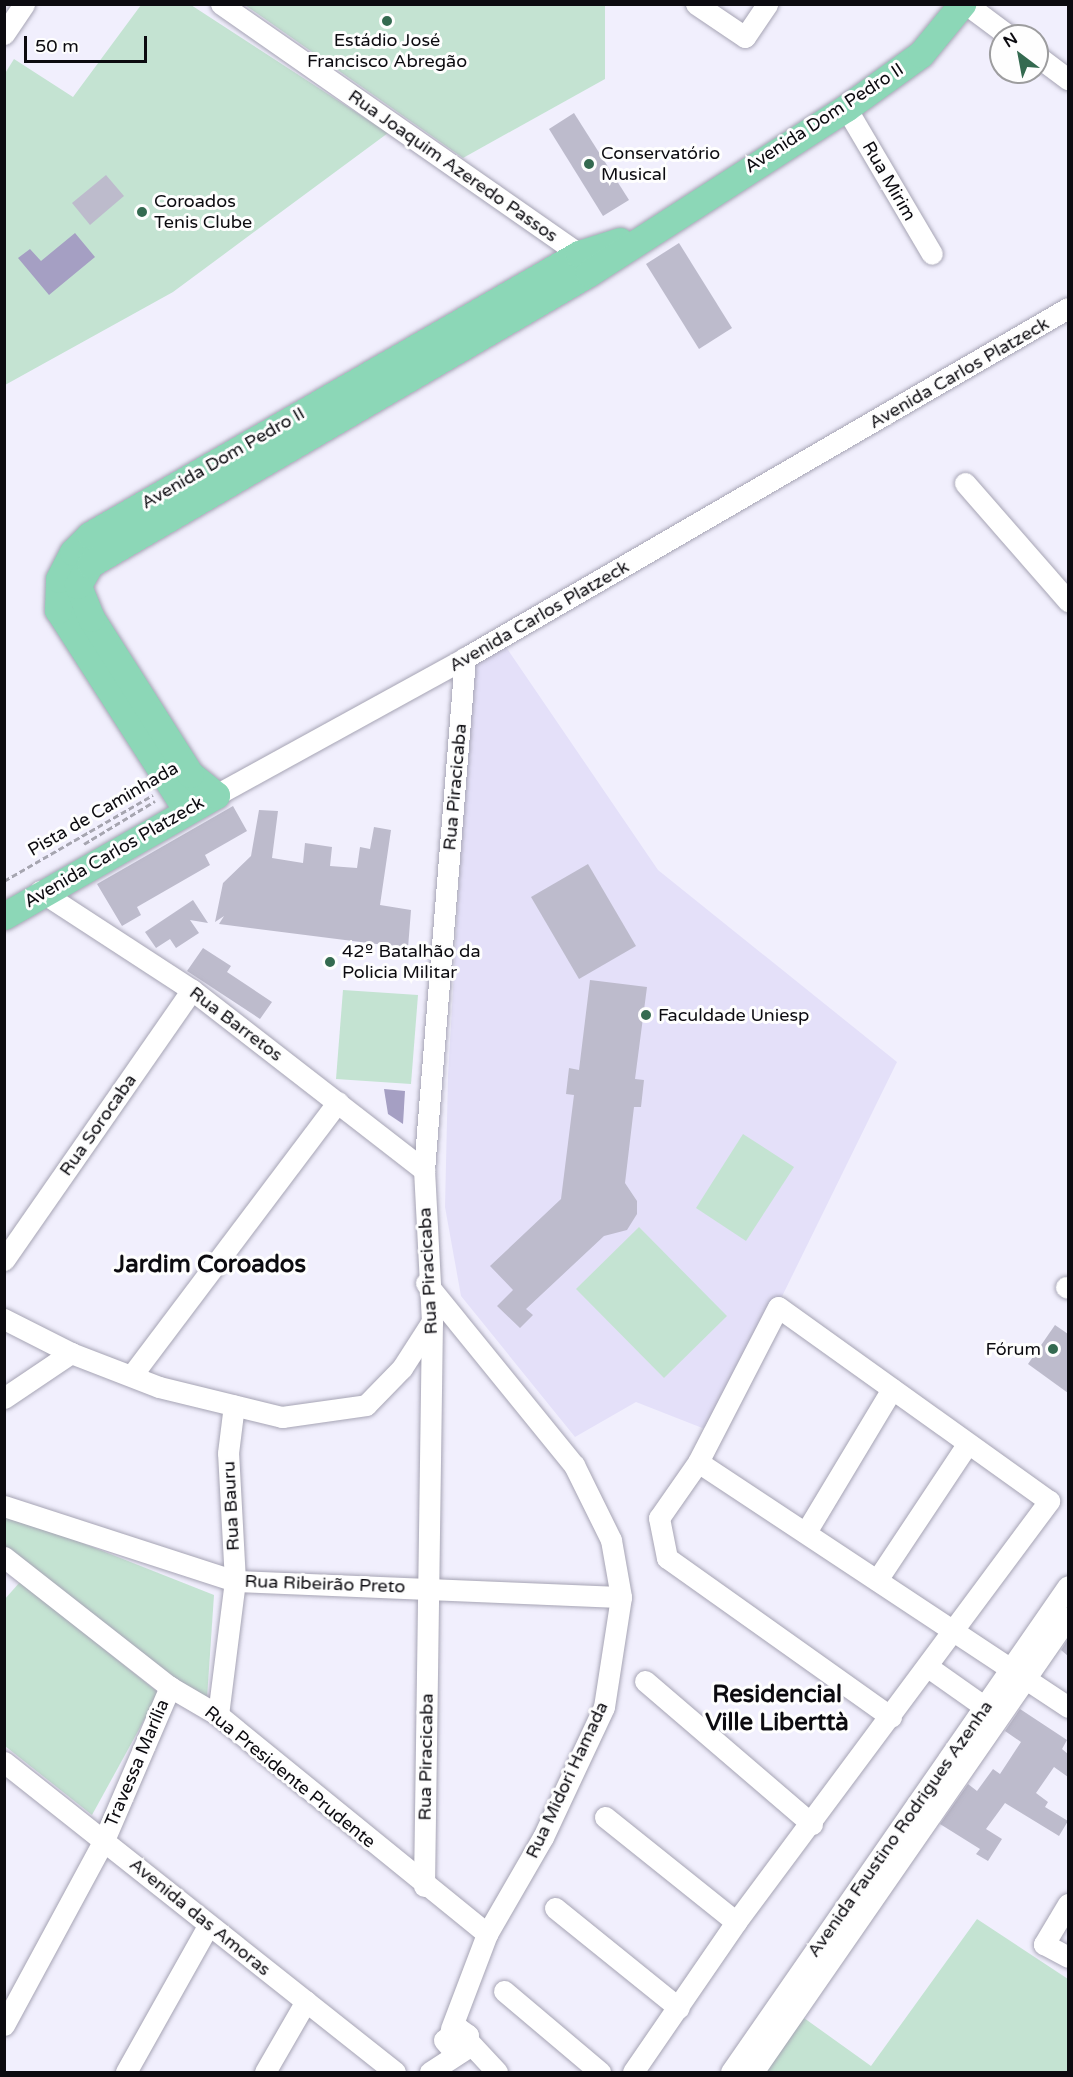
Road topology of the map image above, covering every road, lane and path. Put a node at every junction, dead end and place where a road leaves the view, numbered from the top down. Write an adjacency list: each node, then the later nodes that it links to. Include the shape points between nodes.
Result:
1 (24, 4): 7 (street)
2 (221, 4): 12 (street, Rua Joaquim Azeredo Passos)
3 (696, 4): 4 (street, via 745,37)
4 (767, 4)
5 (964, 4): 6 (street); 10 (main road, Avenida Dom Pedro II, via 921,54)
6 (992, 24)
7 (4, 34)
8 (1049, 65): 9 (street)
9 (1068, 79)
10 (846, 108): 11 (street, Rua Mirim); 12 (main road, Avenida Dom Pedro II, via 641,234)
11 (932, 254)
12 (584, 263): 17 (main road, Avenida Dom Pedro II, via 90,535 73,552 59,579 58,610); 18 (main road, Avenida Dom Pedro II, via 83,571 78,585 90,618 190,774)
13 (1068, 308): 16 (street, Avenida Carlos Platzeck)
14 (965, 483): 15 (street)
15 (1068, 599)
16 (465, 658): 18 (street, Avenida Carlos Platzeck); 24 (street, Rua Piracicaba)
17 (176, 795): 18 (main road, Avenida Carlos Platzeck); 19 (main road, Avenida Carlos Platzeck); 19 (path); 20 (path, Pista de Caminhada)
18 (216, 795)
19 (42, 879): 21 (main road, Avenida Carlos Platzeck); 22 (street, Rua Barretos)
20 (4, 881)
21 (5, 916)
22 (192, 990): 23 (street, Rua Barretos); 25 (street, Rua Sorocaba)
23 (338, 1102): 24 (street, Rua Barretos); 30 (street)
24 (424, 1170): 26 (street, Rua Piracicaba)
25 (4, 1260)
26 (426, 1282): 28 (street, Rua Piracicaba); 43 (street, Rua Midori Hamada, via 574,1465 611,1540)
27 (4, 1319): 29 (street)
28 (432, 1322): 33 (street, via 402,1368 366,1405 282,1417); 42 (street, Rua Piracicaba)
29 (71, 1353): 30 (street); 32 (street)
30 (132, 1375): 33 (street)
31 (892, 1389): 34 (street); 35 (street, via 777,1307); 37 (street)
32 (4, 1398)
33 (234, 1404): 40 (street, Rua Bauru, via 228,1453)
34 (968, 1443): 39 (street); 45 (street, via 1049,1501)
35 (698, 1462): 37 (street); 53 (street, via 659,1518 667,1558)
36 (4, 1506): 40 (street, Rua Ribeirão Preto)
37 (806, 1532): 39 (street)
38 (8, 1568): 49 (street, Rua Presidente Prudente)
39 (877, 1580): 45 (street)
40 (235, 1581): 42 (street, Rua Ribeirão Preto); 52 (street, Rua Bauru)
41 (1068, 1586): 47 (street, Avenida Faustino Rodrigues Azenha)
42 (429, 1588): 43 (street, Rua Ribeirão Preto); 59 (street, Rua Piracicaba)
43 (621, 1597): 64 (street, Rua Midori Hamada, via 604,1707 543,1837)
44 (1068, 1617): 47 (street, Avenida Faustino Rodrigues Azenha)
45 (954, 1630): 46 (street); 47 (street)
46 (928, 1667): 50 (street); 53 (street)
47 (1017, 1676): 50 (street, Avenida Faustino Rodrigues Azenha); 51 (street); 58 (street, Avenida Faustino Rodrigues Azenha)
48 (645, 1682): 56 (street)
49 (170, 1687): 52 (street, Rua Presidente Prudente); 57 (street, Travessa Marília)
50 (985, 1707): 58 (street, Avenida Faustino Rodrigues Azenha)
51 (1068, 1707)
52 (218, 1715): 59 (street, Rua Presidente Prudente)
53 (891, 1717): 56 (street)
54 (4, 1762): 57 (street, Avenida das Amoras)
55 (605, 1816): 62 (street)
56 (812, 1824): 62 (street)
57 (104, 1840): 63 (street, Avenida das Amoras); 70 (street, Travessa Marília)
58 (891, 1857): 69 (street, Avenida Faustino Rodrigues Azenha)
59 (424, 1886): 64 (street, Rua Presidente Prudente)
60 (1068, 1904): 65 (street, via 1044,1944)
61 (555, 1908): 68 (street)
62 (736, 1922): 68 (street)
63 (208, 1926): 67 (street, Avenida das Amoras); 73 (street)
64 (487, 1934): 71 (street, Rua Midori Hamada, via 461,2002)
65 (1068, 1957)
66 (504, 1991): 77 (street)
67 (306, 2001): 74 (street); 75 (street, Avenida das Amoras)
68 (679, 2008): 78 (street)
69 (780, 2017): 79 (street, Avenida Faustino Rodrigues Azenha); 80 (street, Avenida Faustino Rodrigues Azenha)
70 (4, 2025)
71 (458, 2042): 72 (street); 76 (street, Rua Midori Hamada)
72 (492, 2067)
73 (126, 2073)
74 (265, 2073)
75 (395, 2073)
76 (430, 2073)
77 (600, 2073)
78 (633, 2073)
79 (731, 2073)
80 (753, 2073)

